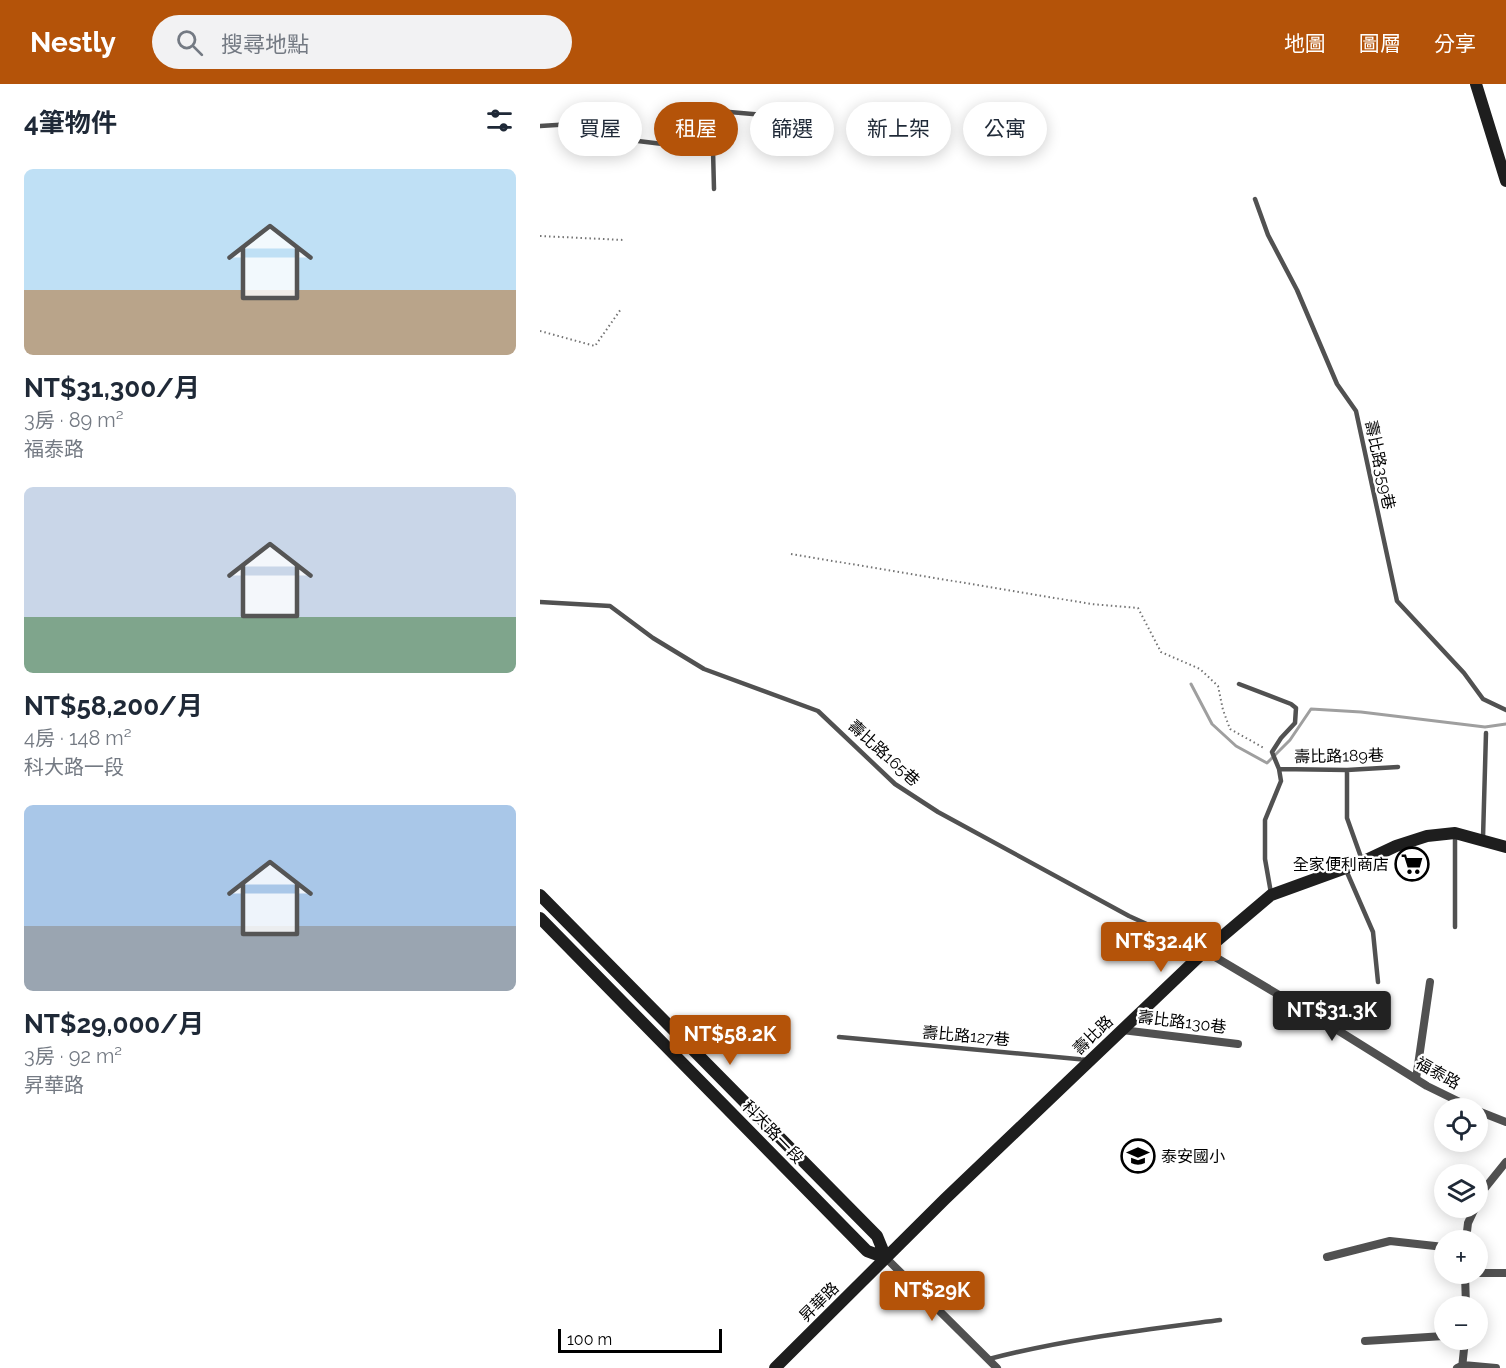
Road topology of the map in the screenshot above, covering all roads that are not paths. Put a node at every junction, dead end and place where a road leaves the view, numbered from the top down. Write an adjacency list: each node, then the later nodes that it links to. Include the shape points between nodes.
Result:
1 (1476, 84): 5 (main road)
2 (540, 126): 3 (lane, via 589,123 621,139)
3 (654, 143)
4 (713, 156): 6 (lane)
5 (1506, 181)
6 (714, 189)
7 (1255, 199): 10 (lane, 壽比路359巷, via 1337,384 1356,411 1397,602 1464,673 1483,699)
8 (540, 602): 24 (lane, 壽比路165巷, via 610,606 704,669 818,711 895,784 938,812 1129,916)
9 (1239, 684): 13 (lane, 壽比路189巷, via 1296,708 1295,723 1272,752)
10 (1506, 710)
11 (1486, 733): 16 (lane)
12 (1398, 767): 14 (lane, 壽比路189巷)
13 (1279, 769): 14 (lane, 壽比路189巷); 21 (lane, 壽比路189巷, via 1281,781 1265,820 1265,860)
14 (1347, 770): 18 (lane, via 1347,818)
15 (1455, 833): 16 (main road, 壽比路); 18 (main road, 壽比路, via 1427,836); 23 (lane)
16 (1483, 841): 17 (main road, 壽比路)
17 (1506, 847)
18 (1362, 862): 19 (main road, 壽比路)
19 (1346, 868): 21 (main road, 壽比路); 25 (lane, via 1372,932)
20 (540, 895): 39 (main road, via 877,1236)
21 (1271, 896): 24 (main road, 壽比路)
22 (540, 918): 39 (main road, 科大路一段, via 867,1251)
23 (1455, 927)
24 (1205, 951): 27 (main road, 壽比路); 31 (street, 福泰路)
25 (1378, 982)
26 (1430, 982): 31 (street)
27 (1122, 1030): 29 (street, 壽比路130巷); 30 (main road, 壽比路)
28 (839, 1037): 30 (lane, 壽比路127巷)
29 (1238, 1044)
30 (1091, 1060): 39 (main road, 壽比路)
31 (1416, 1079): 32 (street, 福泰路)
32 (1453, 1098)
33 (1488, 1115): 34 (street)
34 (1506, 1122)
35 (1506, 1162): 36 (street)
36 (1488, 1184)
37 (1434, 1247): 38 (street, via 1390,1241)
38 (1327, 1257)
39 (886, 1258): 46 (street); 48 (main road, 昇華路)
40 (1488, 1273): 41 (street)
41 (1506, 1273)
42 (1220, 1320): 46 (lane)
43 (1434, 1337): 44 (street)
44 (1365, 1341)
45 (1464, 1350): 47 (street)
46 (989, 1359): 49 (street)
47 (1461, 1367): 50 (street)
48 (775, 1368)
49 (997, 1368)
50 (1496, 1368)

